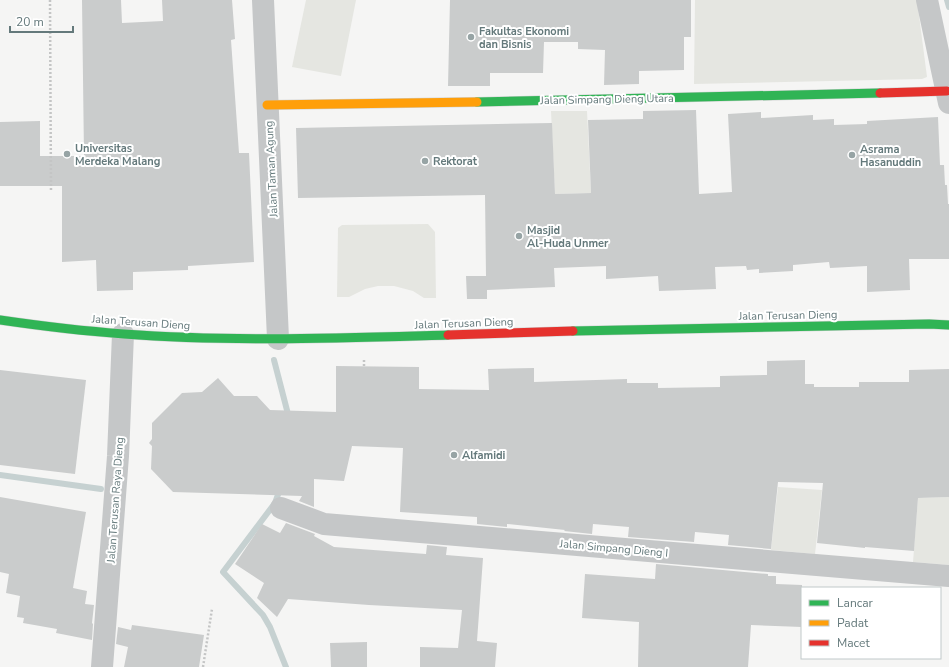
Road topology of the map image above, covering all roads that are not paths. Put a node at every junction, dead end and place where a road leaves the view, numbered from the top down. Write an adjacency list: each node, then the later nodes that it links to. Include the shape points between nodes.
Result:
1 (263, 0): 4 (street, Jalan Taman Agung)
2 (928, 0): 3 (street, Jalan Simpang Dieng Utara)
3 (948, 97): 4 (street, Jalan Simpang Dieng Utara)
4 (267, 104): 10 (street, Jalan Taman Agung)
5 (949, 319): 7 (street, Jalan Terusan Dieng)
6 (0, 320): 9 (street, Jalan Terusan Dieng)
7 (929, 324): 8 (street, Jalan Terusan Dieng); 10 (street, Jalan Terusan Dieng)
8 (949, 325)
9 (123, 334): 10 (street, Jalan Terusan Dieng); 13 (street, Jalan Terusan Raya Dieng, via 118,456)
10 (278, 339)
11 (281, 508): 12 (street, Jalan Simpang Dieng I, via 324,524)
12 (949, 576)
13 (102, 667)

